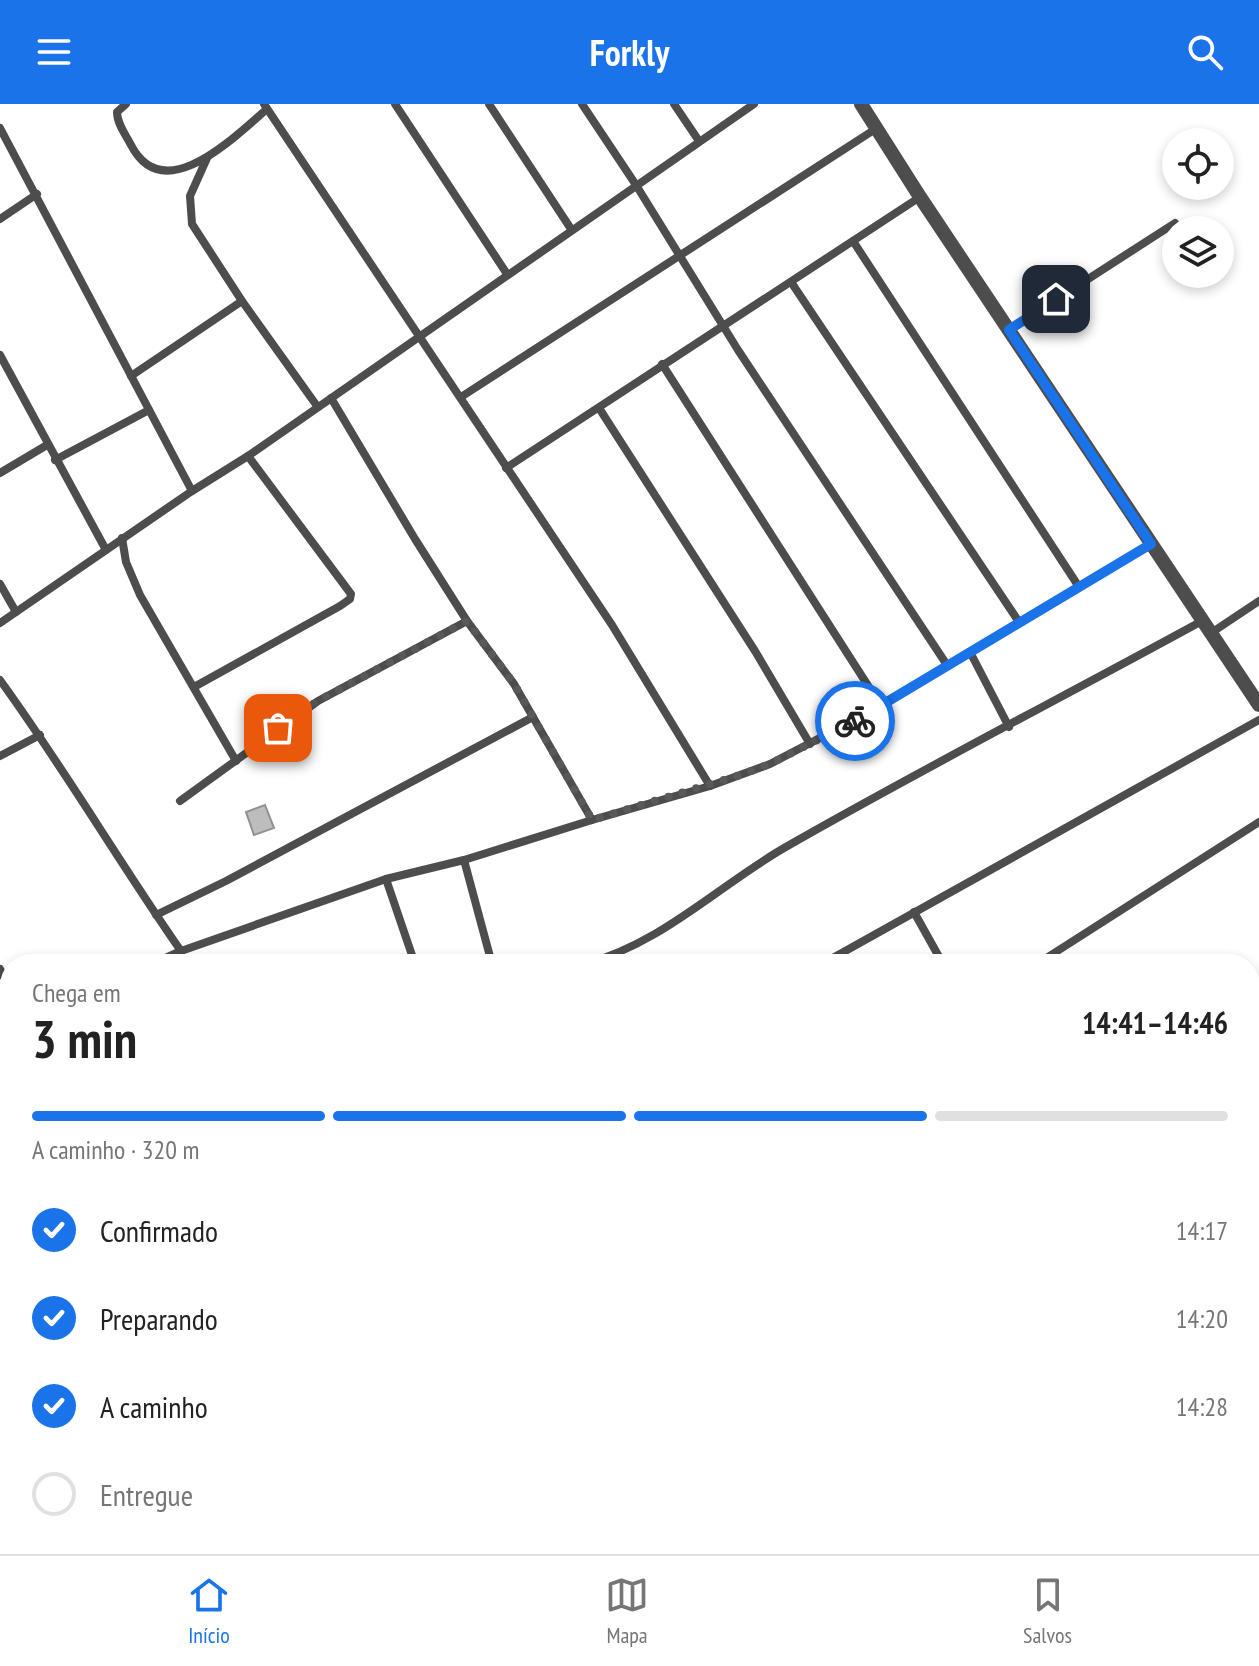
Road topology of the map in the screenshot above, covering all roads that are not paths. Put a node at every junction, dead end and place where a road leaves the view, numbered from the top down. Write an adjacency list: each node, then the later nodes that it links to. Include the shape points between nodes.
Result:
1 (126, 104): 12 (street, via 117,112 118,120 147,167 180,168)
2 (395, 104): 21 (street)
3 (489, 104): 17 (street)
4 (582, 104): 13 (street)
5 (674, 104): 11 (street)
6 (754, 104): 11 (street)
7 (861, 104): 9 (street)
8 (266, 107): 12 (street); 26 (street)
9 (877, 127): 15 (street); 20 (street)
10 (0, 128): 14 (street)
11 (699, 141): 13 (street)
12 (207, 158): 23 (street, via 190,196 192,224)
13 (636, 185): 17 (street); 20 (street)
14 (37, 194): 16 (street); 29 (street)
15 (920, 197): 19 (street); 25 (street)
16 (0, 219)
17 (571, 229): 21 (street)
18 (1162, 231): 25 (street)
19 (853, 241): 22 (street); 45 (street)
20 (678, 254): 24 (street); 30 (street)
21 (507, 274): 26 (street)
22 (791, 282): 24 (street); 49 (street)
23 (242, 301): 29 (street); 32 (street)
24 (724, 326): 28 (street); 53 (street)
25 (1009, 330): 42 (street)
26 (420, 334): 30 (street); 31 (street)
27 (0, 355): 35 (street)
28 (662, 364): 33 (street); 57 (street)
29 (131, 376): 34 (street)
30 (461, 397): 38 (street)
31 (331, 398): 32 (street); 48 (street)
32 (317, 406): 36 (street)
33 (599, 408): 38 (street); 62 (street)
34 (149, 410): 37 (street); 40 (street)
35 (47, 445): 37 (street); 39 (street)
36 (248, 456): 40 (street); 55 (street, via 350,599)
37 (55, 460): 43 (street)
38 (506, 468): 65 (street, via 612,625)
39 (0, 473)
40 (192, 491): 41 (street)
41 (122, 538): 43 (street); 55 (street, via 132,579)
42 (1151, 544): 45 (street); 51 (street)
43 (106, 550): 47 (street)
44 (0, 584): 47 (street)
45 (1079, 587): 49 (street)
46 (1259, 601): 51 (street)
47 (16, 612): 50 (street)
48 (467, 621): 58 (street); 64 (street, via 318,701)
49 (1019, 622): 52 (street)
50 (0, 623)
51 (1206, 628): 56 (street); 60 (street)
52 (970, 652): 53 (street); 60 (street)
53 (947, 665): 57 (street)
54 (0, 680): 61 (street)
55 (194, 687): 64 (street)
56 (1259, 705)
57 (881, 706): 62 (street)
58 (533, 717): 67 (street); 72 (street)
59 (1259, 720): 71 (street)
60 (1009, 727): 77 (street, via 779,851 676,923)
61 (40, 735): 63 (street); 72 (street)
62 (810, 744): 65 (street)
63 (0, 756)
64 (236, 761): 66 (street)
65 (710, 786): 67 (street)
66 (180, 801)
67 (592, 820): 69 (street)
68 (1259, 822): 80 (street)
69 (464, 860): 70 (street); 76 (street)
70 (386, 879): 73 (street); 75 (street)
71 (914, 912): 78 (street); 79 (street)
72 (156, 915): 73 (street)
73 (181, 951): 74 (street)
74 (174, 954)
75 (412, 954)
76 (489, 954)
77 (612, 954)
78 (840, 954)
79 (937, 954)
80 (1053, 954)

